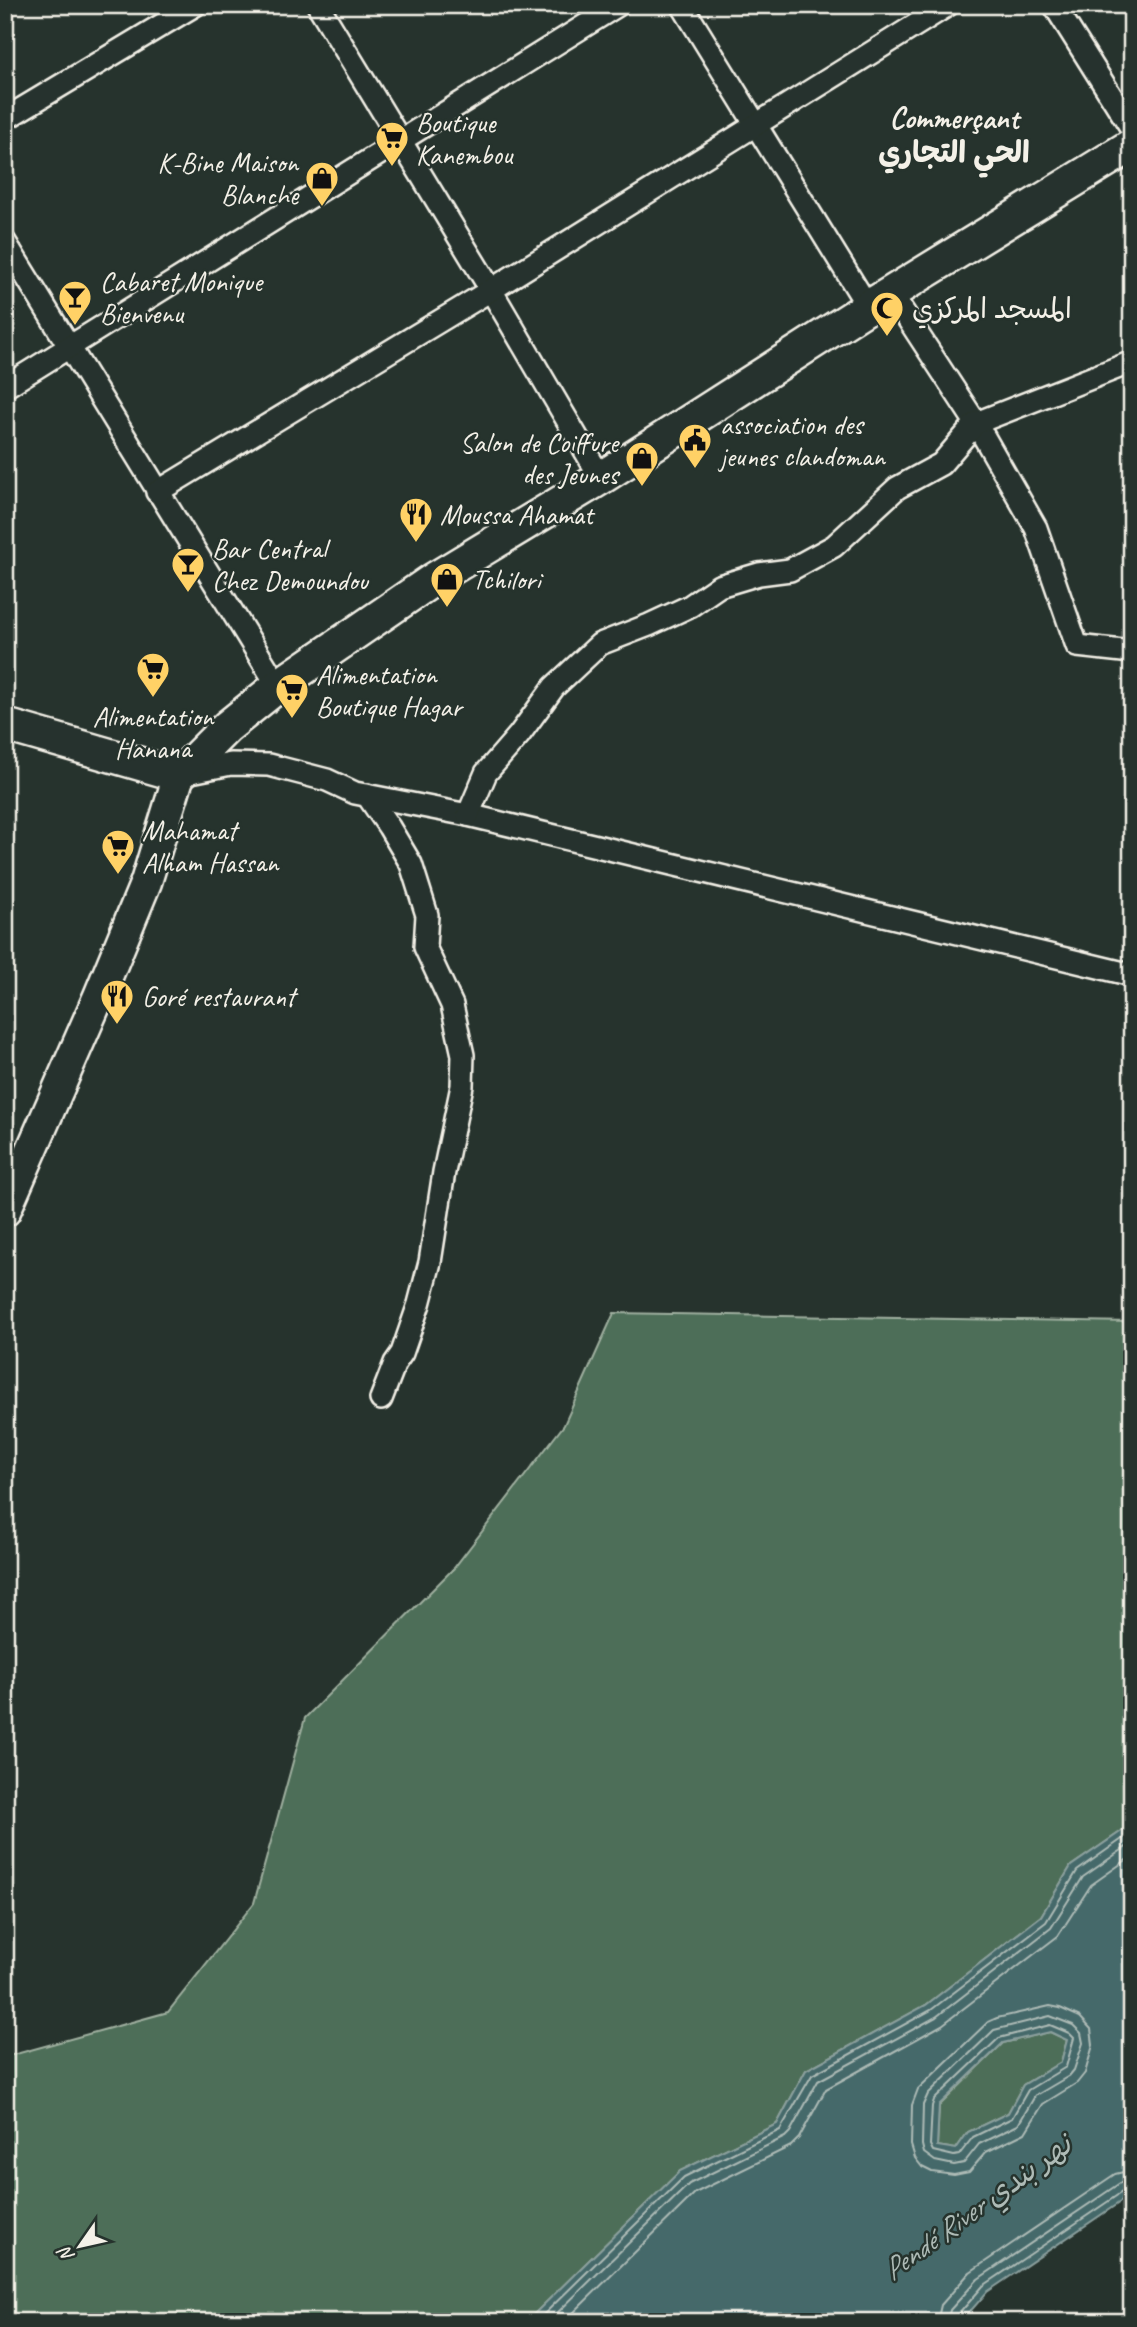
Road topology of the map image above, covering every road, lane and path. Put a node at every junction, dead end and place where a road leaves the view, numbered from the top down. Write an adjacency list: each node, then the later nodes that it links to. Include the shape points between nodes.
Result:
1 (195, 5): 7 (street)
2 (318, 5): 10 (street)
3 (618, 5): 10 (street)
4 (682, 5): 8 (street)
5 (948, 5): 8 (street)
6 (1054, 5): 9 (street)
7 (5, 120)
8 (756, 125): 13 (street); 14 (street)
9 (1132, 129)
10 (400, 140): 13 (street); 15 (street)
11 (1132, 145): 14 (main road)
12 (5, 242): 15 (street)
13 (491, 290): 19 (street); 20 (street)
14 (880, 300): 18 (street); 19 (main road)
15 (69, 347): 17 (street); 20 (street)
16 (1132, 362): 18 (street)
17 (5, 387)
18 (976, 423): 21 (street, via 1036,528 1077,646); 26 (street, via 941,464 897,488 834,546 790,570 719,586 690,606 600,644 554,687 486,773)
19 (601, 478): 22 (main road, via 434,579)
20 (157, 492): 22 (street)
21 (1132, 652)
22 (278, 686): 24 (main road, via 227,727)
23 (5, 725): 24 (main road)
24 (179, 775): 25 (street, via 231,764 269,765); 28 (main road, via 141,895)
25 (367, 795): 26 (street); 29 (street, via 411,864 427,915 425,947 452,1005 463,1055 462,1086 427,1273 402,1353)
26 (468, 815): 27 (street)
27 (1132, 975)
28 (5, 1211)
29 (381, 1399)

